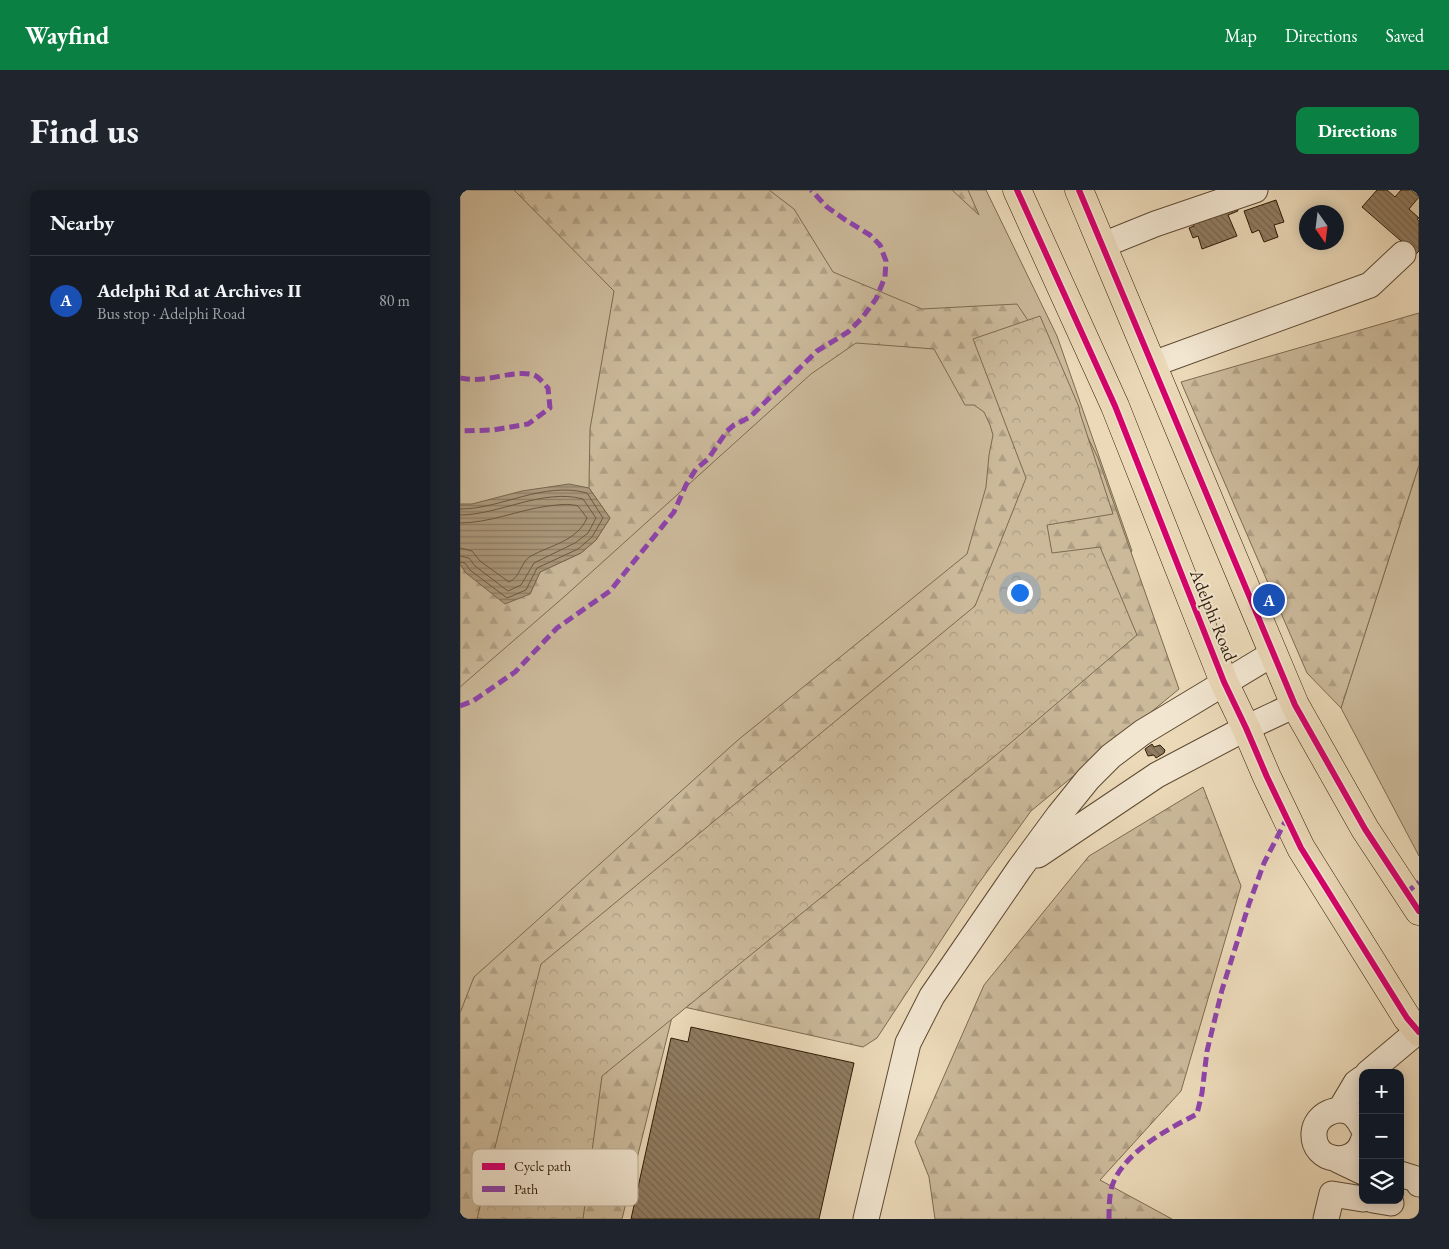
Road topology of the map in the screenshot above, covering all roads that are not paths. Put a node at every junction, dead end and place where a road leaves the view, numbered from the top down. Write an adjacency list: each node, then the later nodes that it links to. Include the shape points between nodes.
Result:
1 (1017, 190): 8 (main road, Adelphi Road, via 1115,406)
2 (1079, 190): 4 (main road)
3 (1255, 190): 4 (lane)
4 (1103, 245): 6 (main road)
5 (1403, 254): 6 (lane, via 1370,285)
6 (1153, 364): 7 (main road)
7 (1274, 653): 8 (lane); 9 (main road)
8 (1224, 682): 10 (main road, Adelphi Road); 11 (lane, via 1143,732 1111,756 1076,794)
9 (1295, 705): 10 (lane); 12 (main road, via 1365,829)
10 (1246, 728): 11 (lane, via 1157,775); 13 (main road, Adelphi Road, via 1302,848)
11 (1020, 868): 21 (lane, via 932,996 908,1042)
12 (1419, 911)
13 (1418, 1032): 14 (lane)
14 (1373, 1069)
15 (1359, 1081): 16 (lane)
16 (1340, 1110): 17 (lane, via 1355,1116); 17 (lane, via 1322,1116 1316,1124 1315,1143 1328,1157)
17 (1358, 1150)
18 (1404, 1175): 19 (lane, via 1416,1179)
19 (1419, 1184)
20 (1359, 1198): 22 (lane, via 1332,1194)
21 (866, 1219)
22 (1326, 1219)

